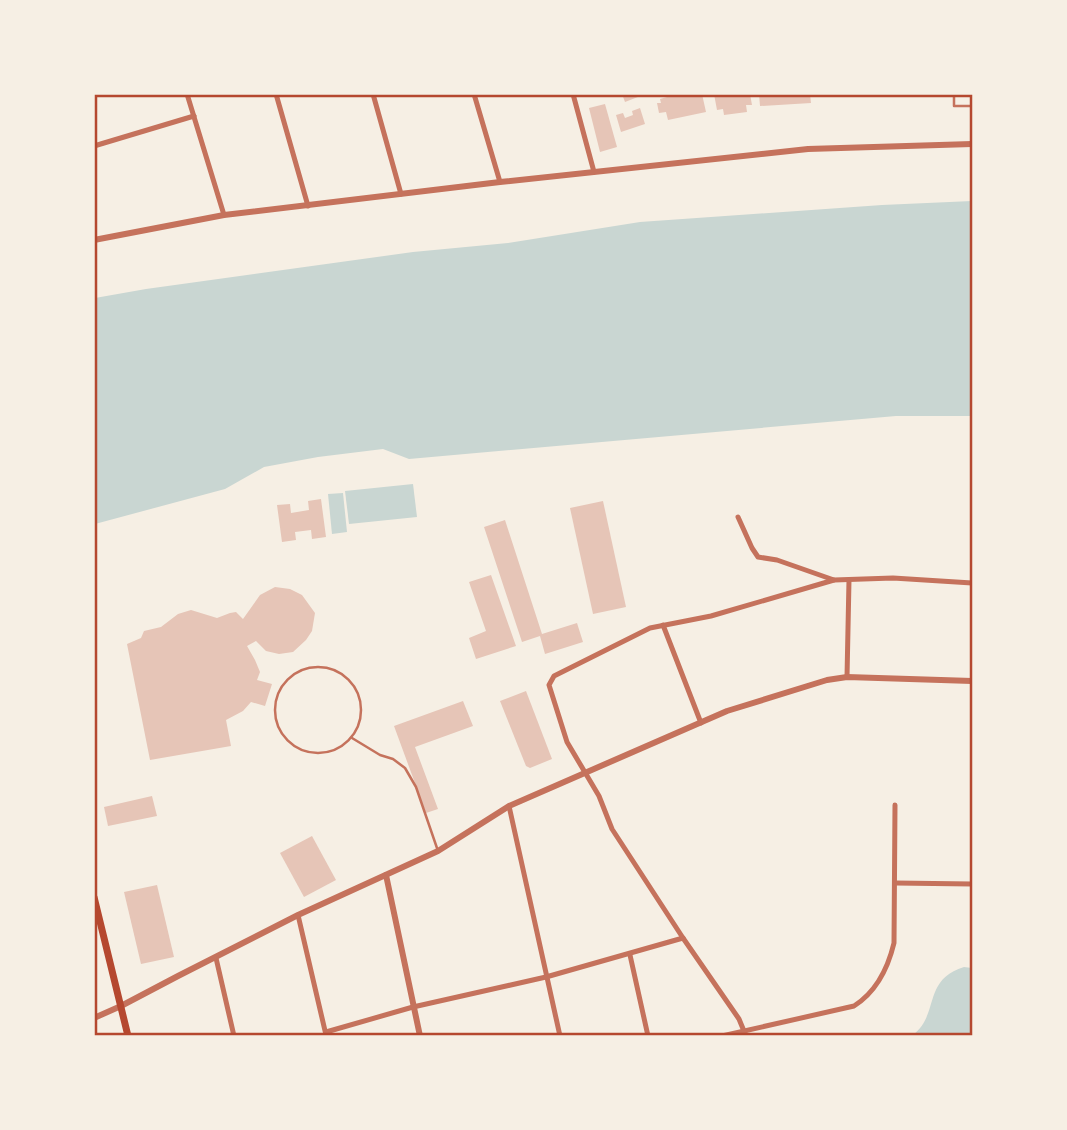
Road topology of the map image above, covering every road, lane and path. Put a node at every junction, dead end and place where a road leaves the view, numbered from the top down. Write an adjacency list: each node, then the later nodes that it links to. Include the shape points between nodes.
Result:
1 (187, 94): 8 (street)
2 (275, 94): 14 (street)
3 (373, 94): 13 (street)
4 (474, 94): 12 (street)
5 (573, 94): 11 (street)
6 (954, 94): 7 (lane, via 954,106)
7 (972, 106)
8 (194, 116): 10 (street); 15 (street)
9 (972, 144): 11 (street, via 808,149)
10 (94, 146)
11 (594, 172): 12 (street)
12 (500, 182): 13 (street)
13 (401, 194): 14 (street)
14 (308, 206): 15 (street)
15 (224, 215): 16 (street)
16 (94, 240)
17 (738, 517): 18 (street, via 758,557)
18 (834, 580): 19 (street); 21 (street, via 711,616)
19 (849, 580): 20 (street); 22 (street)
20 (972, 583)
21 (663, 625): 24 (street); 26 (street, via 554,676 549,685 567,742)
22 (847, 677): 23 (street); 24 (street, via 727,711)
23 (972, 681)
24 (701, 723): 26 (street)
25 (351, 737): 25 (lane, via 361,713 355,687 347,677 323,666 297,671 286,679 274,704 280,731 289,742 301,750 328,752); 29 (lane, via 405,768)
26 (586, 773): 28 (street); 35 (street, via 612,829)
27 (895, 805): 31 (street)
28 (509, 806): 29 (street); 38 (street)
29 (438, 851): 30 (street)
30 (386, 875): 34 (street); 40 (street)
31 (895, 883): 32 (street); 42 (street, via 890,962 867,998 854,1006)
32 (972, 884)
33 (94, 897): 39 (main road)
34 (298, 915): 37 (street); 43 (street)
35 (683, 938): 36 (street); 42 (street)
36 (630, 955): 38 (street); 48 (street)
37 (215, 958): 39 (street); 45 (street)
38 (546, 977): 40 (street); 47 (street)
39 (121, 1006): 41 (street); 44 (main road)
40 (413, 1007): 43 (street); 46 (street)
41 (94, 1018)
42 (746, 1033): 49 (street)
43 (326, 1034)
44 (128, 1035)
45 (234, 1035)
46 (420, 1035)
47 (560, 1035)
48 (648, 1035)
49 (722, 1035)

